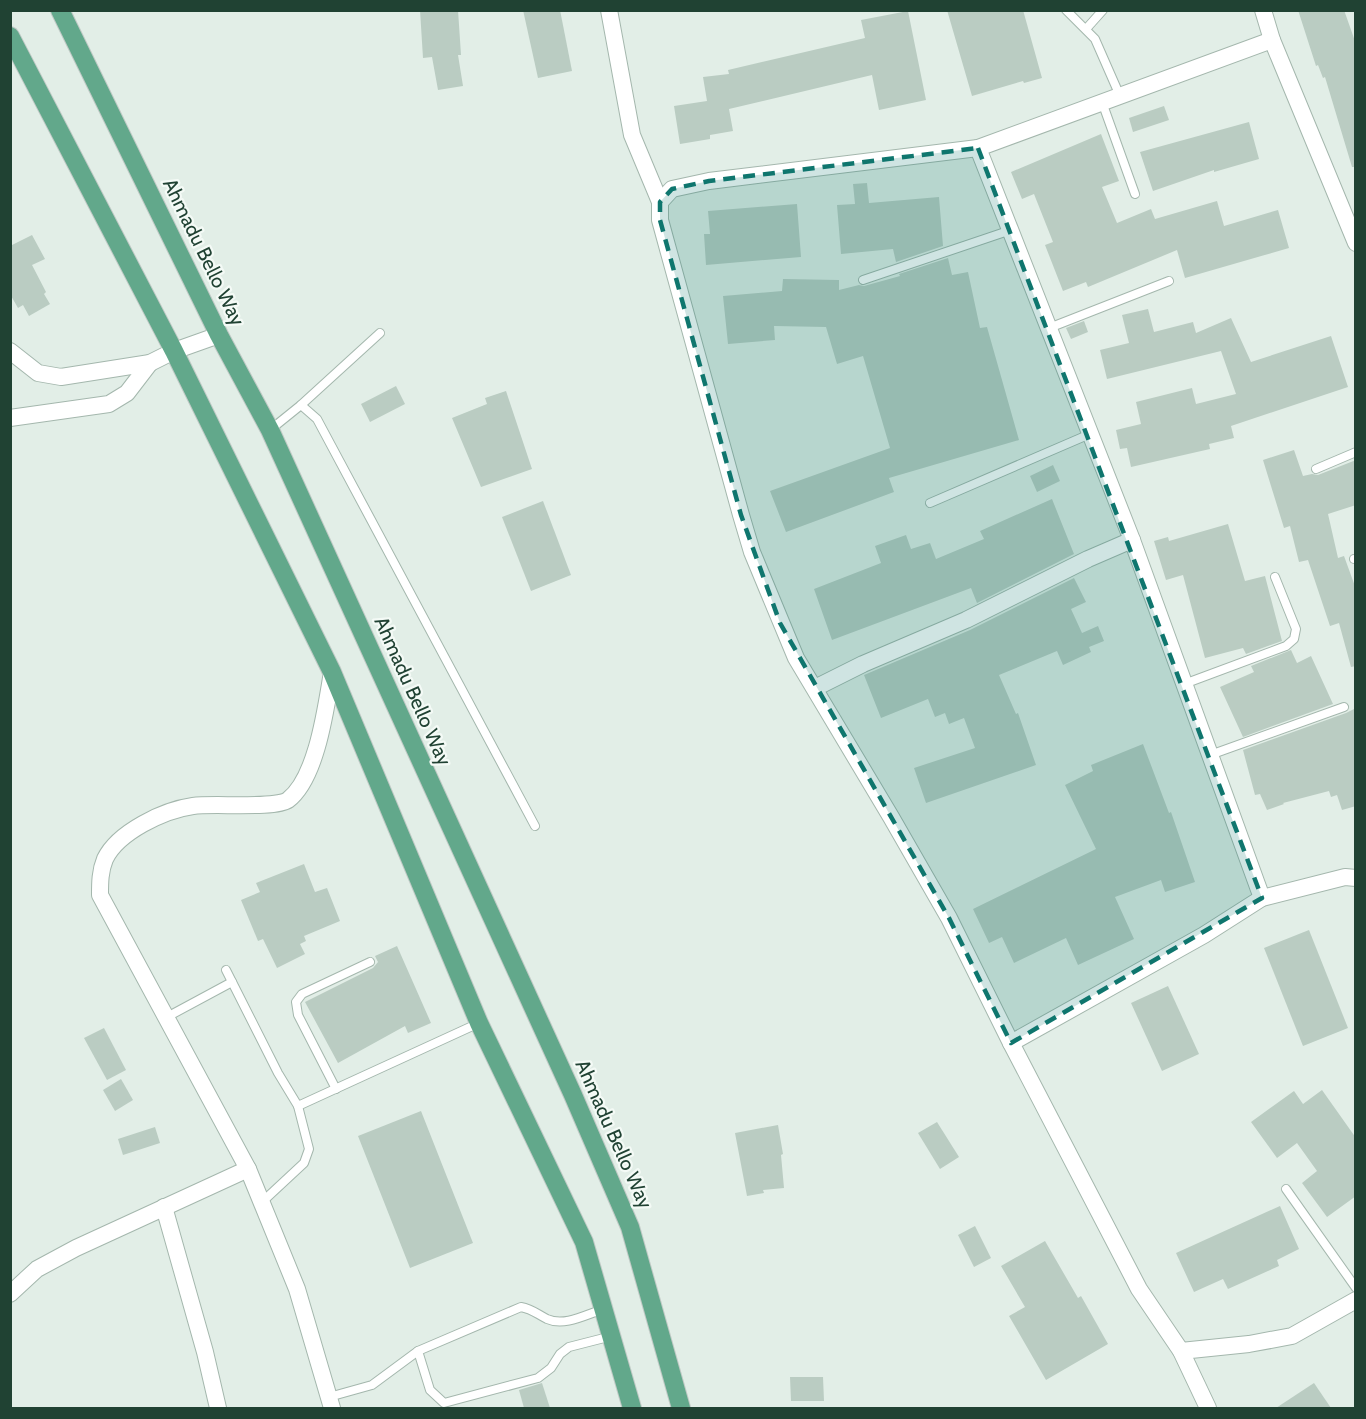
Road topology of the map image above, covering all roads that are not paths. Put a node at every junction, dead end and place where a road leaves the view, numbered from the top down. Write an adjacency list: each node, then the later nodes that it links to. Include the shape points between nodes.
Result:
1 (60, 10): 20 (main road, Ahmadu Bello Way)
2 (609, 10): 13 (street, via 632,135)
3 (1066, 10): 6 (lane)
4 (1103, 10): 6 (lane)
5 (1263, 10): 8 (street)
6 (1086, 29): 9 (lane, via 1095,39)
7 (10, 36): 22 (main road)
8 (1272, 40): 9 (street); 15 (street)
9 (1120, 96): 10 (street)
10 (1102, 102): 11 (street); 12 (lane)
11 (978, 148): 13 (street, via 709,181 672,189); 14 (street)
12 (1135, 194)
13 (660, 201): 35 (street, via 660,220 749,543 780,623)
14 (1011, 230): 16 (lane); 18 (street)
15 (1356, 243)
16 (863, 280)
17 (1168, 281): 18 (lane)
18 (1049, 328): 27 (street)
19 (380, 333): 24 (lane)
20 (219, 335): 22 (street); 26 (main road, Ahmadu Bello Way)
21 (10, 351): 23 (street, via 38,373 61,377)
22 (174, 351): 23 (street); 33 (main road)
23 (150, 363): 25 (street, via 127,393 109,404)
24 (301, 405): 26 (lane); 38 (lane, via 317,419)
25 (10, 418)
26 (270, 430): 63 (main road, Ahmadu Bello Way, via 630,1227)
27 (1090, 434): 30 (lane); 31 (street)
28 (1356, 452): 29 (lane)
29 (1316, 469)
30 (930, 503)
31 (1132, 540): 34 (street); 35 (street)
32 (1275, 577): 34 (lane, via 1296,629 1294,639 1286,646)
33 (332, 672): 44 (street, via 320,740 302,786 286,801 192,806 153,818 126,834 106,858 100,874 100,895); 45 (main road)
34 (1184, 684): 37 (street)
35 (815, 688): 46 (street, via 949,918)
36 (1344, 707): 37 (lane)
37 (1210, 754): 40 (street)
38 (535, 826)
39 (1356, 878): 40 (street, via 1345,877)
40 (1262, 898): 46 (street, via 1204,935)
41 (370, 962): 47 (lane, via 302,994 296,1002 298,1016)
42 (226, 970): 43 (lane)
43 (232, 982): 44 (lane); 48 (lane)
44 (167, 1017): 49 (street)
45 (479, 1023): 47 (lane); 56 (main road, via 584,1242)
46 (1011, 1043): 59 (street, via 1139,1289)
47 (336, 1089): 48 (lane)
48 (298, 1106): 51 (lane, via 309,1149 304,1163)
49 (248, 1169): 51 (street); 52 (street)
50 (1286, 1189): 53 (lane)
51 (261, 1203): 60 (street, via 297,1289)
52 (164, 1207): 54 (street, via 38,1269); 61 (street)
53 (1356, 1288)
54 (10, 1294)
55 (1356, 1300): 59 (street, via 1292,1336)
56 (604, 1309): 57 (main road); 58 (lane, via 562,1322 521,1307)
57 (612, 1336): 58 (lane, via 569,1347 538,1378 444,1403 430,1390); 62 (main road)
58 (418, 1351): 60 (lane, via 372,1386)
59 (1181, 1351): 64 (street)
60 (330, 1403)
61 (218, 1408)
62 (632, 1408)
63 (681, 1408)
64 (1208, 1408)

